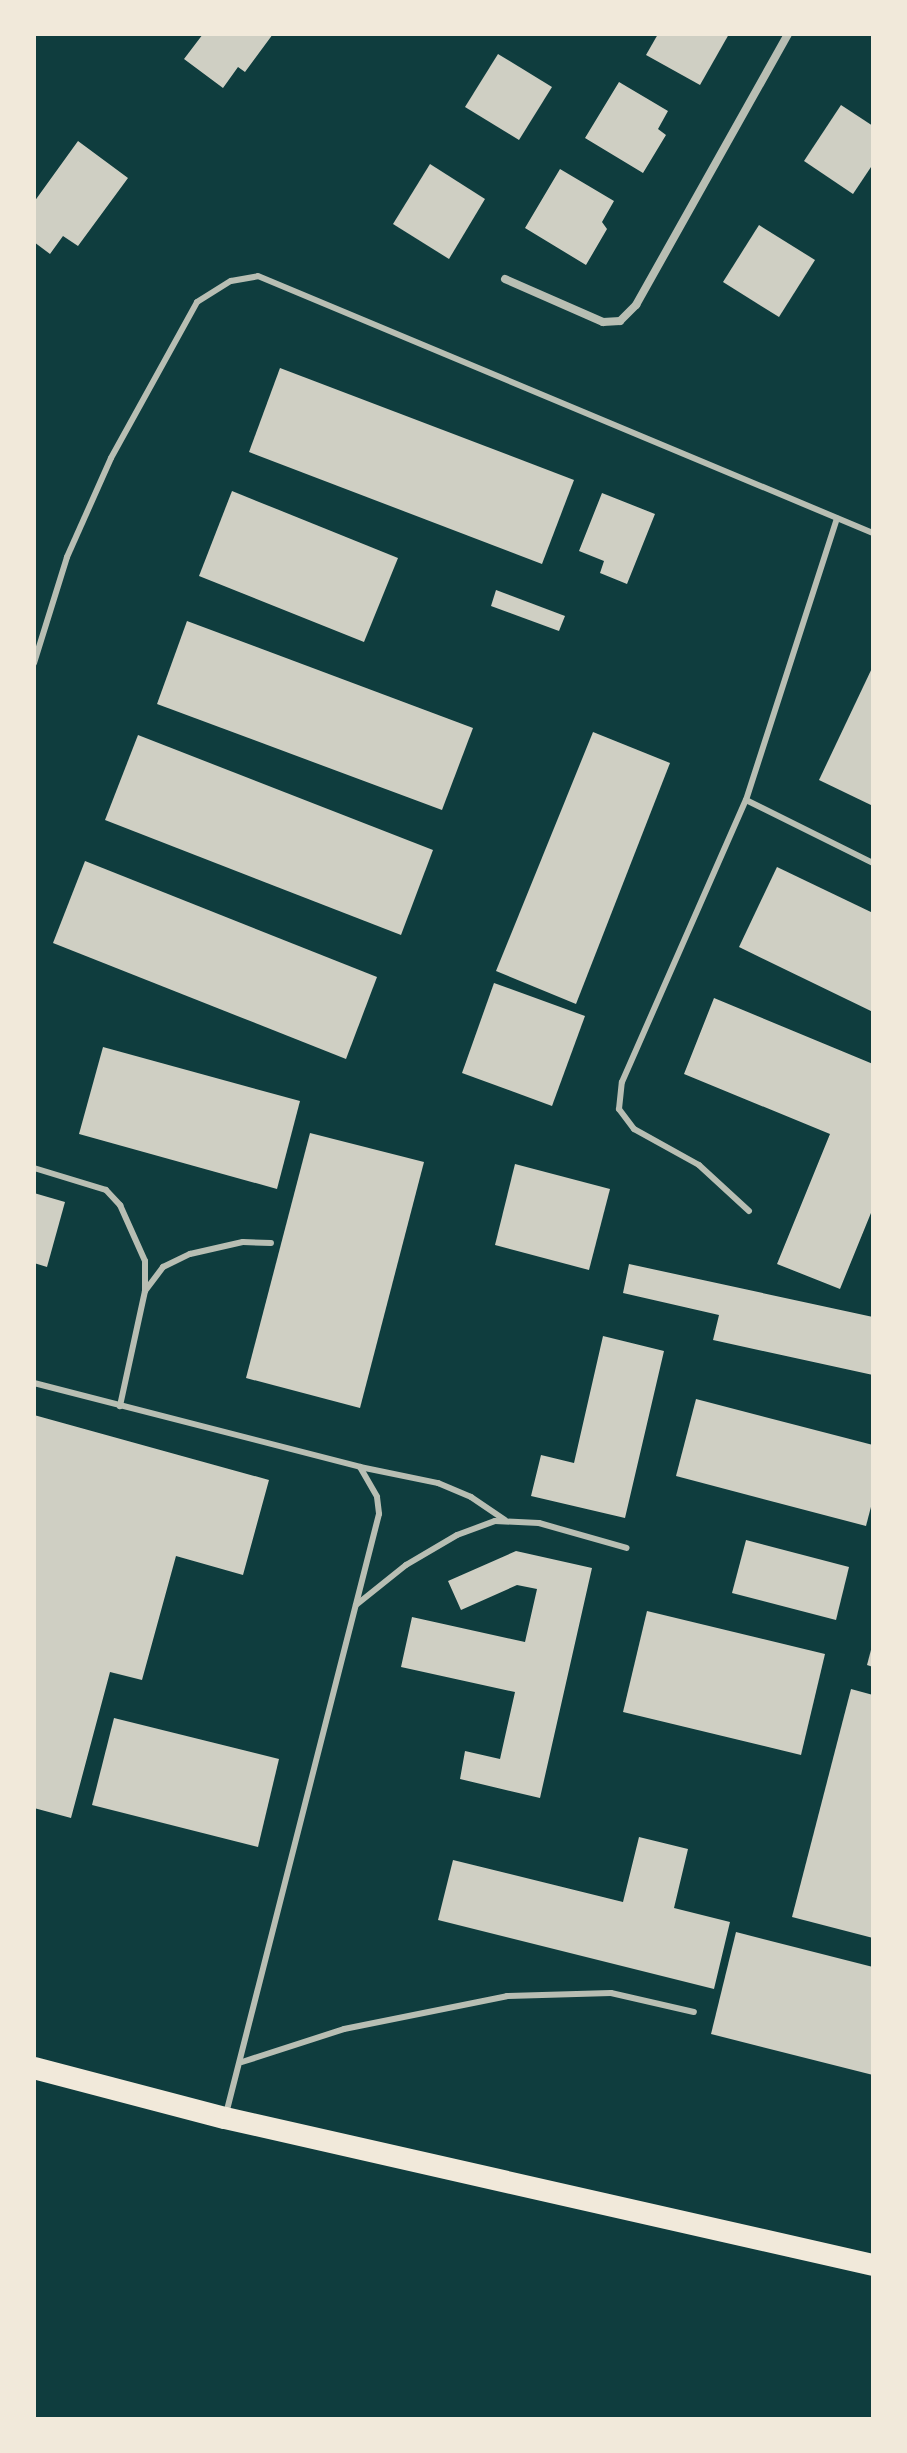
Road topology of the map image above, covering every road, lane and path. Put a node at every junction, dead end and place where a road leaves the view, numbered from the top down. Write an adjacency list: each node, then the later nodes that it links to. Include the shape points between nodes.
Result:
1 (788, 34): 2 (street, via 636,305 620,321 603,322)
2 (505, 279)
3 (837, 518): 4 (lane); 5 (lane, via 258,276 231,281 197,302 105,472 67,557); 6 (lane)
4 (873, 533)
5 (34, 663)
6 (746, 800): 7 (lane); 9 (lane, via 622,1082 619,1109 634,1129 699,1165)
7 (873, 863)
8 (34, 1168): 11 (lane, via 91,1184 120,1205 145,1261)
9 (749, 1211)
10 (271, 1243): 11 (lane, via 243,1242 190,1254 163,1267)
11 (145, 1291): 13 (lane)
12 (34, 1383): 13 (lane)
13 (120, 1406): 14 (lane)
14 (360, 1467): 15 (lane, via 438,1483 471,1497); 17 (lane, via 377,1497 379,1514)
15 (507, 1522): 16 (lane, via 539,1523); 17 (lane, via 457,1535)
16 (627, 1548)
17 (356, 1605): 19 (lane)
18 (694, 2012): 19 (lane, via 611,1993 507,1996 344,2029)
19 (242, 2062): 21 (lane)
20 (34, 2068): 21 (highway)
21 (225, 2118): 22 (highway)
22 (873, 2265)

